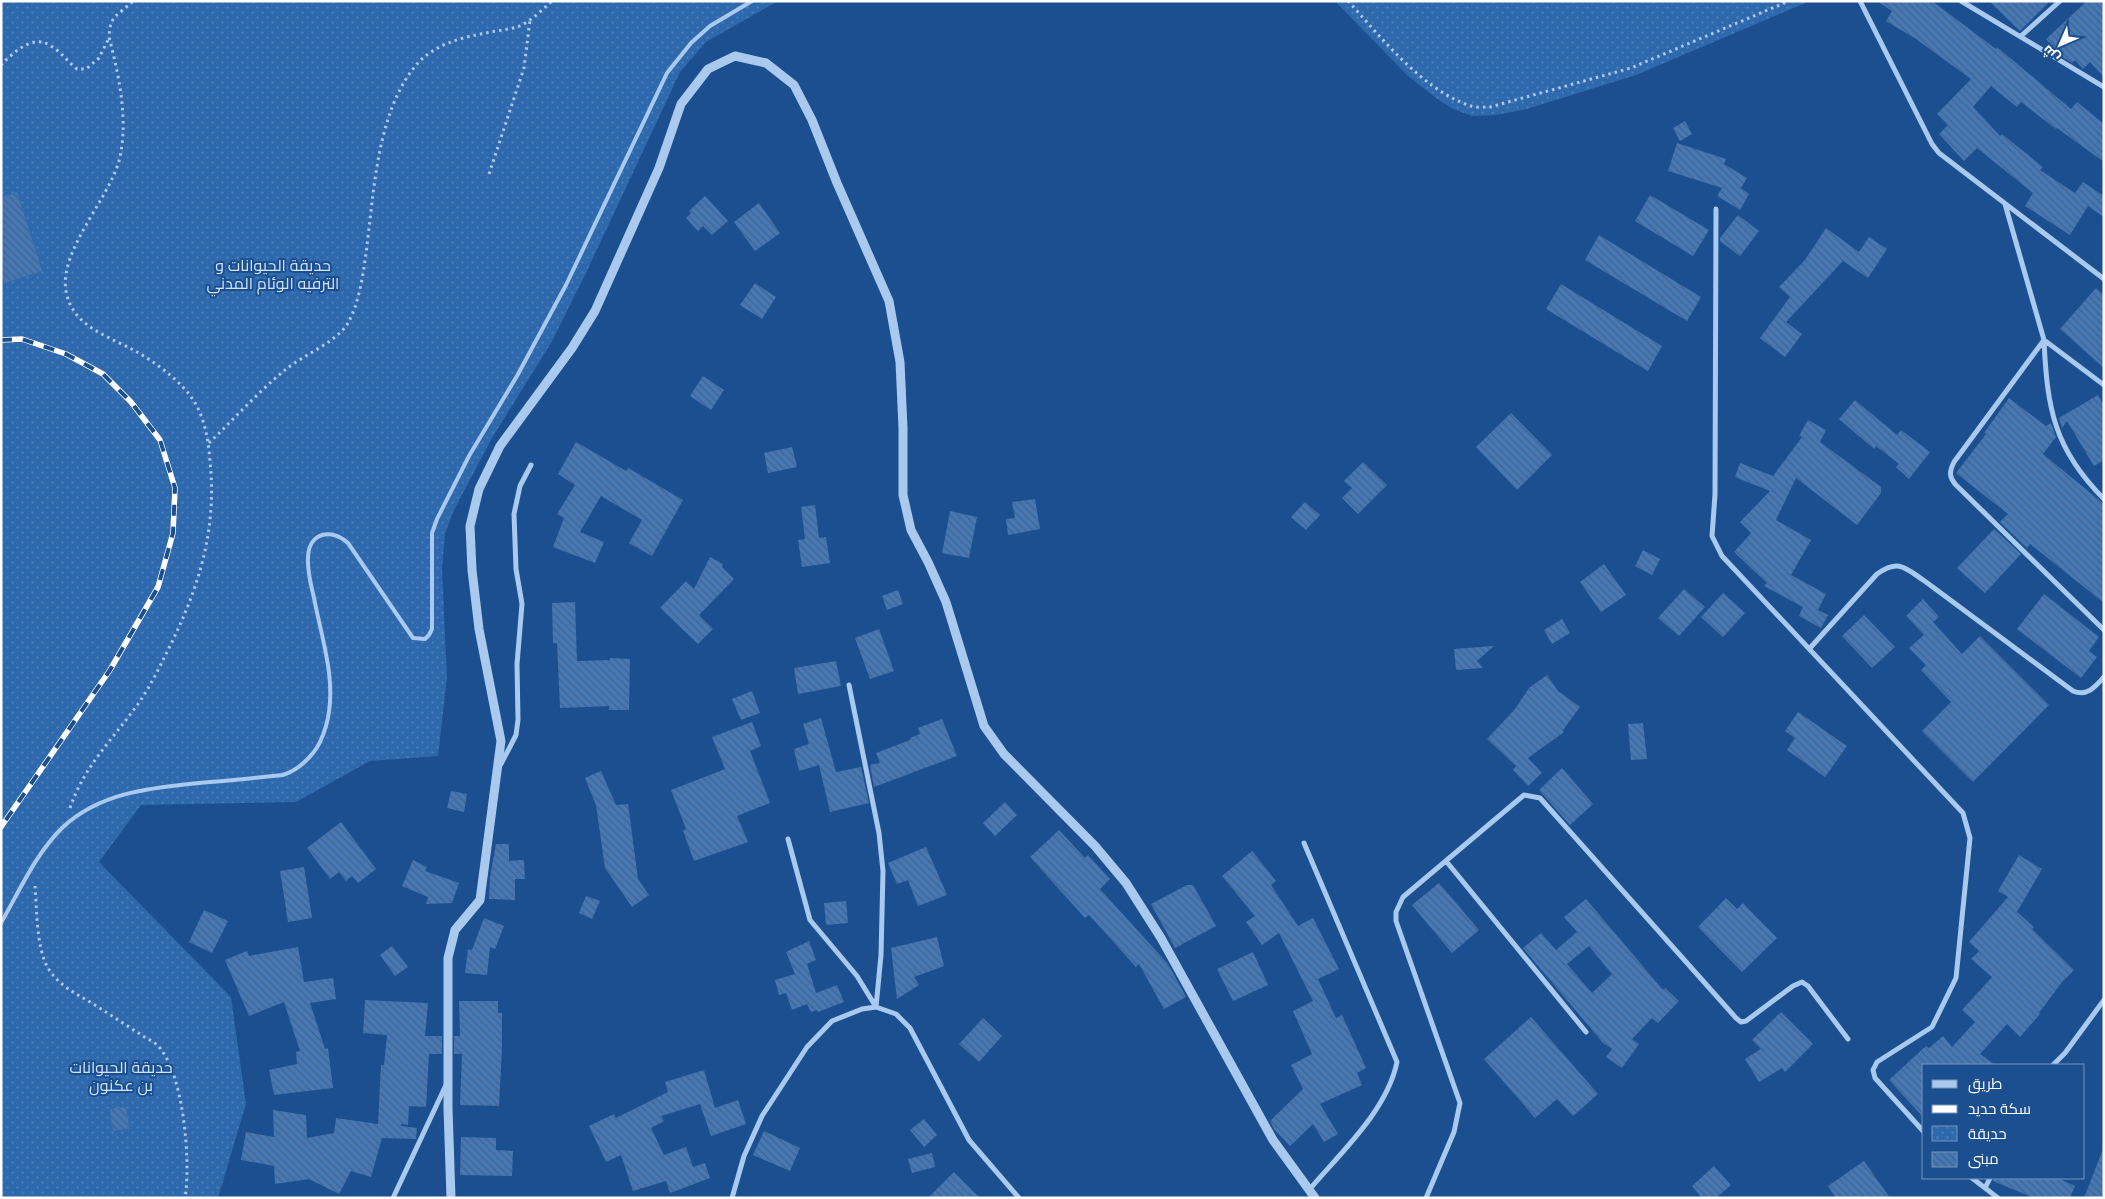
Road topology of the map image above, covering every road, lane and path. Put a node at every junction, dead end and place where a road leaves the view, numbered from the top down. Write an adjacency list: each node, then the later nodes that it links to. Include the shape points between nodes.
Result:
1 (133, 1): 11 (path, via 111,20)
2 (552, 1): 9 (path)
3 (752, 1): 28 (lane, via 710,26 691,43 667,73 566,285 469,456 432,533 432,629 429,635 425,639 413,638 348,543 337,534 321,535 310,549 309,576 331,682 331,706 324,734 312,754 283,775 130,792 107,799)
4 (1348, 1): 5 (path, via 1412,69 1457,100 1473,106 1490,107 1631,68)
5 (1789, 1)
6 (1860, 1): 15 (street, via 1932,144 1939,153)
7 (1961, 1): 10 (street)
8 (2060, 1): 10 (street)
9 (530, 19): 14 (path, via 521,78); 20 (path, via 508,29 451,41 431,51 413,68 395,100 384,133 364,267 347,325 335,337 284,371)
10 (2021, 36): 13 (street)
11 (109, 37): 12 (path, via 99,58 86,69 77,69 50,44 37,42 21,47); 20 (path, via 122,102 119,160 72,254 65,280 66,293 77,317 152,362 189,394 202,418)
12 (1, 65)
13 (2104, 87)
14 (489, 174)
15 (2005, 204): 17 (street); 18 (street)
16 (1716, 209): 24 (street, via 1712,536 1735,572)
17 (2104, 280)
18 (2044, 340): 19 (street); 22 (street, via 2046,386 2057,434 2084,479); 23 (street, via 1949,470 1956,485)
19 (2104, 385)
20 (208, 444): 28 (path, via 211,513 196,587 148,688 82,779)
21 (531, 465): 27 (street, via 520,486 514,514 516,569 522,604 517,664 518,720 516,736)
22 (2104, 500)
23 (2104, 630)
24 (1810, 648): 25 (street, via 1877,574 1889,566 1901,566 2073,691 2086,693); 40 (street, via 1963,813 1970,838 1956,978 1932,1027 1877,1062 1873,1070 1875,1078)
25 (2104, 677)
26 (848, 685): 35 (street, via 876,815 883,871 882,955)
27 (499, 768): 39 (street, via 480,900 455,930 448,958); 44 (street, via 501,741 479,629 472,570 470,526 479,489 500,446 595,312 659,168 681,104 708,69 735,56 766,63 794,85 889,301 900,362 903,495 911,530 946,602 984,726 1004,754 1126,882 1161,938 1273,1140)
28 (64, 827): 32 (lane)
29 (788, 839): 35 (street, via 810,920 857,976)
30 (1304, 843): 44 (street, via 1397,1062 1374,1114)
31 (1446, 861): 36 (street); 37 (street, via 1524,795 1540,798 1741,1022 1802,982); 50 (street, via 1403,897 1396,912 1396,921 1460,1103 1454,1132)
32 (34, 865): 33 (lane); 45 (path, via 38,931 48,967 69,991 156,1044 167,1060 178,1090 186,1143 188,1179)
33 (1, 923)
34 (2104, 1000): 38 (street)
35 (876, 1007): 48 (street, via 832,1021 807,1046 762,1116 744,1156); 49 (street, via 896,1014 910,1028 969,1140)
36 (1586, 1032)
37 (1848, 1039)
38 (2054, 1064)
39 (448, 1081): 46 (street); 47 (street)
40 (1922, 1130)
41 (1973, 1179): 43 (street)
42 (1990, 1179): 43 (street)
43 (1985, 1188): 51 (street)
44 (1311, 1194)
45 (185, 1198)
46 (392, 1198)
47 (451, 1198)
48 (732, 1198)
49 (1019, 1198)
50 (1426, 1198)
51 (1998, 1198)

